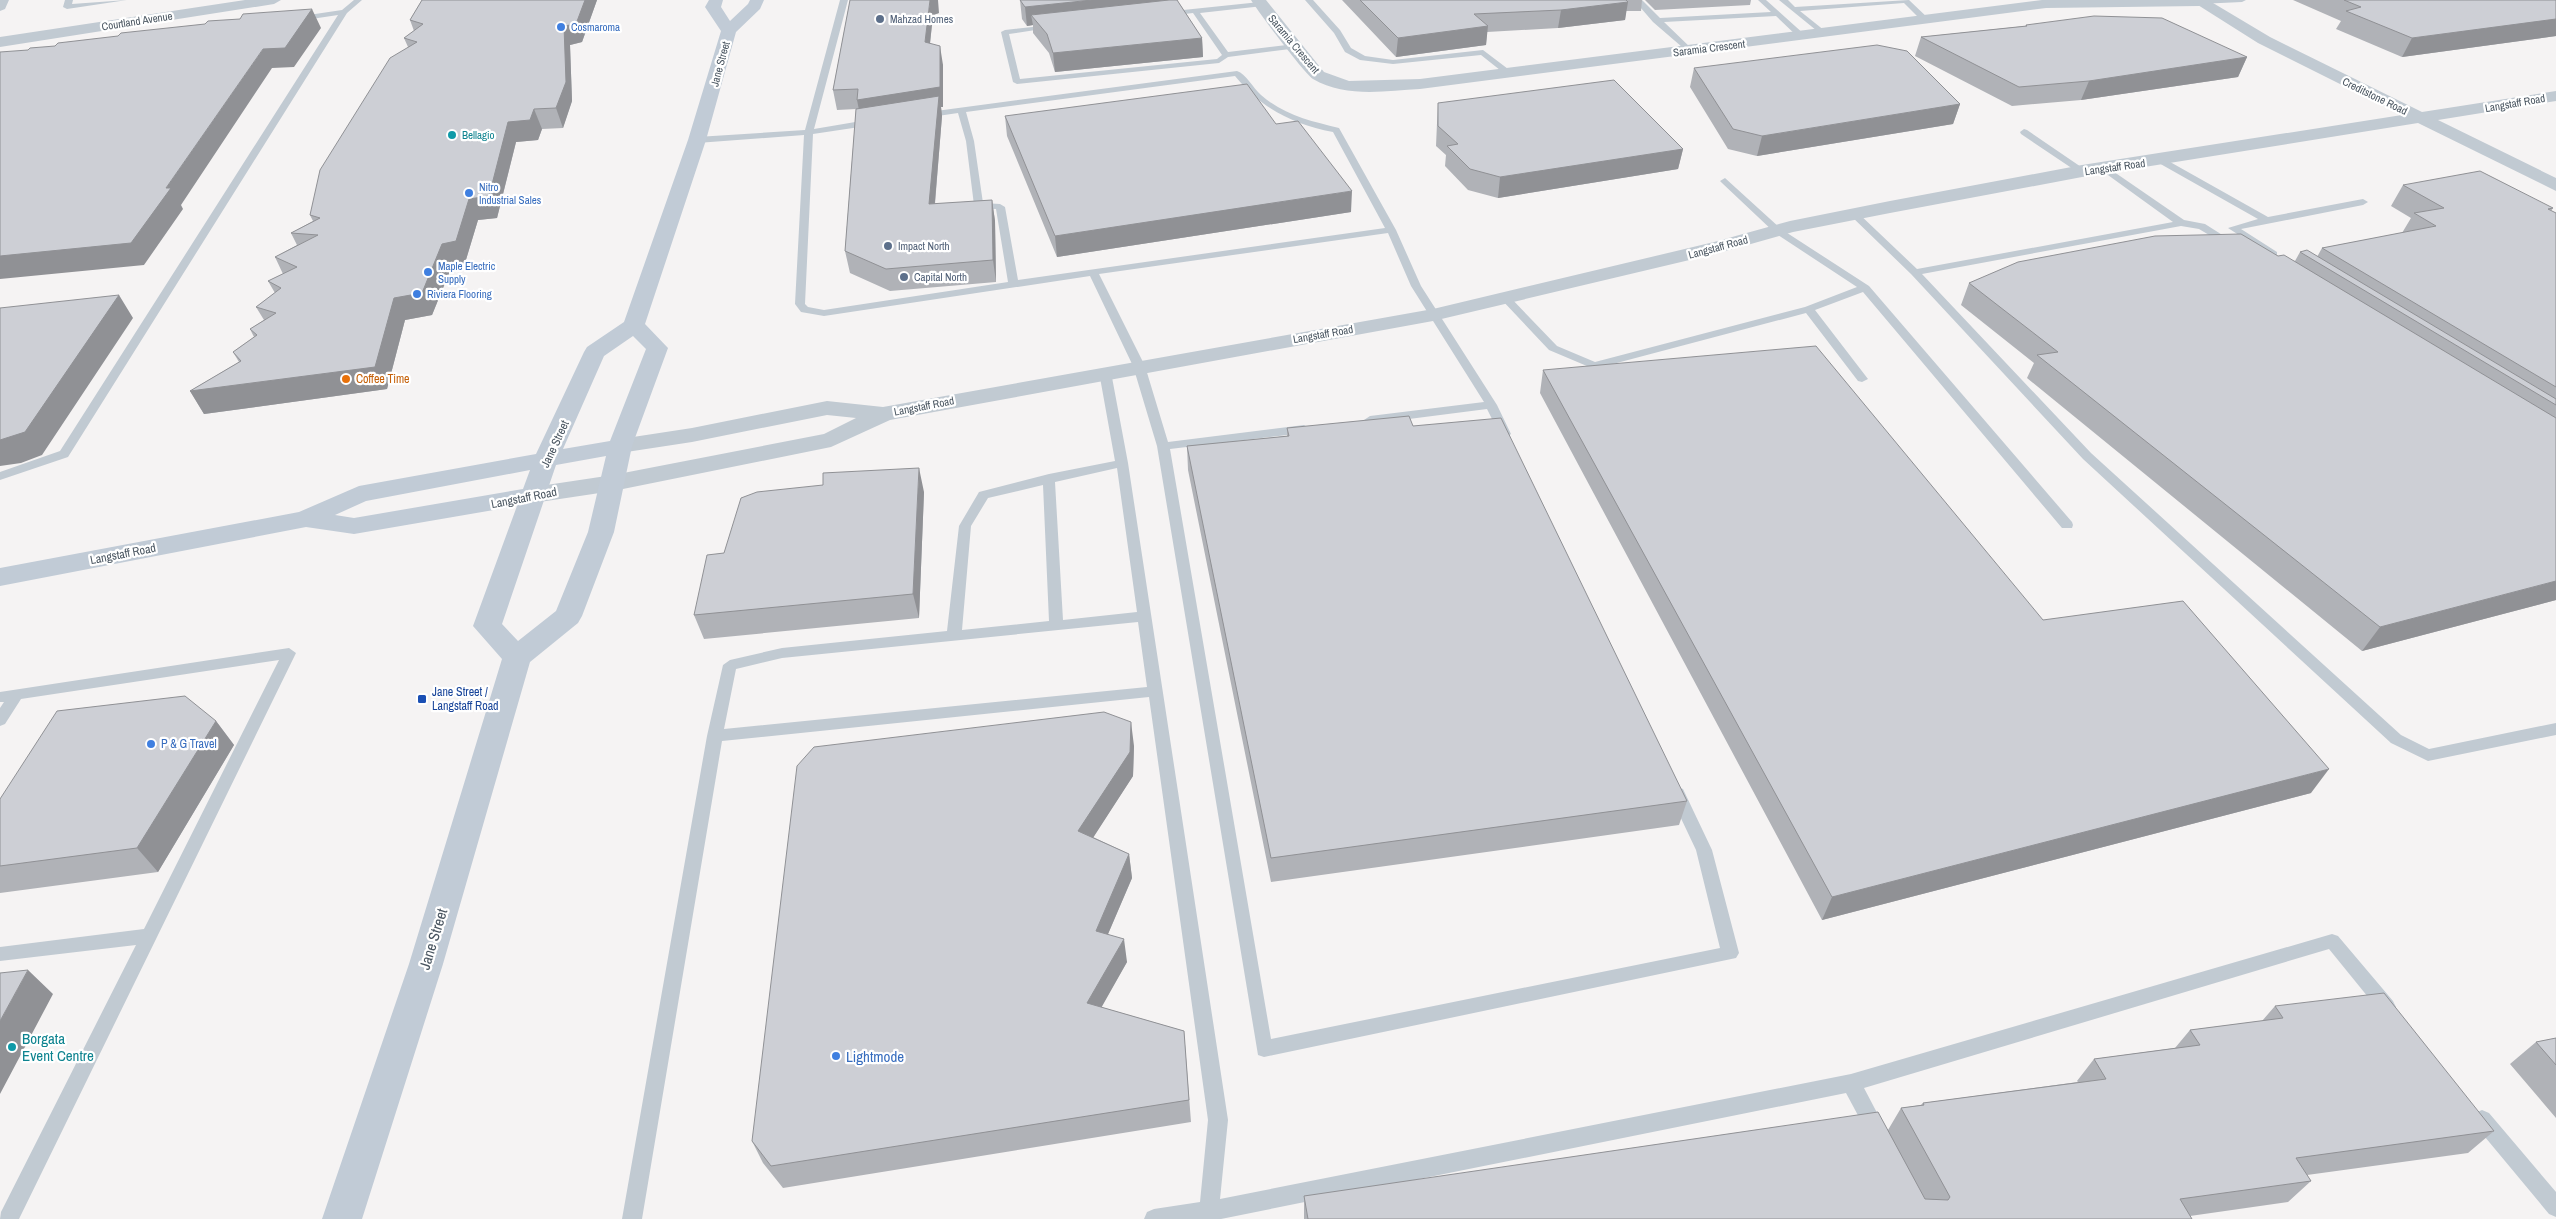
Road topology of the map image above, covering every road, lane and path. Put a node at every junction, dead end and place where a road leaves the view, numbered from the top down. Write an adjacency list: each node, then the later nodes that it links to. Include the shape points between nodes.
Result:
1 (2, 0): 17 (street)
2 (69, 0): 3 (lane, via 67,7)
3 (123, 0)
4 (274, 0): 30 (street, Courtland Avenue)
5 (358, 0): 20 (lane)
6 (716, 0): 27 (main road, Jane Street, via 713,7)
7 (757, 0): 27 (main road, Jane Street, via 755,6)
8 (844, 0): 40 (lane)
9 (1309, 0): 34 (lane, via 1348,50 1363,58 1393,62 1483,52)
10 (1638, 0): 23 (lane)
11 (1762, 0): 21 (lane)
12 (1783, 0): 18 (lane)
13 (2242, 0): 15 (lane)
14 (1906, 1): 18 (lane); 24 (lane)
15 (2198, 1): 24 (street, Saramia Crescent, via 2046,4); 38 (street, Creditstone Road, via 2264,40)
16 (1259, 2): 19 (lane); 31 (street, Saramia Crescent)
17 (0, 6)
18 (1793, 9): 28 (lane)
19 (1195, 11): 22 (lane); 33 (lane)
20 (344, 12): 25 (lane); 76 (lane, via 64,454)
21 (1778, 14): 23 (lane); 29 (lane)
22 (1157, 15)
23 (1656, 20): 32 (lane)
24 (1926, 20): 28 (street, Saramia Crescent)
25 (285, 21)
26 (1062, 25): 33 (lane, via 1005,32 1017,82 1219,61)
27 (729, 31): 42 (main road, Jane Street)
28 (1822, 33): 29 (street, Saramia Crescent)
29 (1801, 36): 32 (street, Saramia Crescent)
30 (0, 42)
31 (1295, 46): 33 (lane); 34 (street, Saramia Crescent, via 1318,75 1347,86 1420,84)
32 (1689, 51): 34 (street, Saramia Crescent)
33 (1226, 54)
34 (1508, 72)
35 (2556, 96): 38 (street, Langstaff Road)
36 (961, 109): 37 (lane); 52 (lane, via 1237,73 1247,87 1286,117 1336,130); 58 (lane, via 970,141 979,205 1000,206)
37 (913, 116)
38 (2420, 118): 43 (street, Langstaff Road); 47 (street, Creditstone Road)
39 (885, 121): 40 (lane)
40 (809, 132): 42 (lane); 58 (lane, via 800,304 806,310 824,313)
41 (2024, 132): 45 (lane)
42 (697, 140): 63 (main road, Jane Street)
43 (2160, 160): 44 (street, Langstaff Road); 50 (lane)
44 (2104, 168): 45 (street, Langstaff Road); 51 (lane)
45 (2082, 171): 49 (street, Langstaff Road)
46 (1725, 181): 53 (lane)
47 (2556, 186)
48 (2363, 202): 50 (lane)
49 (1854, 214): 53 (street, Langstaff Road); 57 (lane)
50 (2267, 220): 55 (lane, via 2233,228)
51 (2181, 223): 54 (lane, via 2202,226); 57 (lane)
52 (1391, 230): 56 (lane); 62 (lane, via 1416,286)
53 (1778, 231): 59 (lane); 60 (street, Langstaff Road)
54 (2244, 252)
55 (2281, 259)
56 (1093, 272): 58 (lane); 64 (lane)
57 (1915, 272): 91 (lane, via 2087,456 2396,739 2428,755)
58 (1014, 285)
59 (1865, 288): 61 (lane); 81 (lane)
60 (1505, 298): 61 (lane, via 1553,348 1594,366); 62 (street, Langstaff Road)
61 (1809, 309): 66 (lane)
62 (1434, 315): 64 (street, Langstaff Road); 67 (lane)
63 (634, 324): 71 (main road, via 657,348); 74 (main road, Jane Street, via 595,352)
64 (1138, 366): 65 (street, Langstaff Road); 72 (lane)
65 (1105, 372): 68 (street, Langstaff Road); 75 (lane)
66 (1862, 379)
67 (1491, 405): 69 (lane); 73 (lane)
68 (883, 414): 71 (street, Langstaff Road, via 827,408); 78 (street, Langstaff Road, via 831,440)
69 (1356, 422)
70 (1318, 427): 72 (lane)
71 (620, 446): 74 (main road, Langstaff Road); 78 (main road)
72 (1163, 446): 93 (lane, via 1264,1049 1730,953 1704,850)
73 (1513, 450)
74 (546, 459): 79 (main road, Jane Street); 80 (main road, Langstaff Road, via 359,494)
75 (1122, 462): 77 (lane); 83 (lane)
76 (0, 476)
77 (1049, 478): 84 (lane); 85 (lane, via 983,495 965,526)
78 (613, 482): 79 (street, Langstaff Road); 86 (main road, via 601,532 568,616)
79 (533, 495): 80 (main road, Langstaff Road, via 354,526); 86 (main road, Jane Street, via 487,626)
80 (306, 519): 82 (main road, Langstaff Road)
81 (2067, 525)
82 (1, 578)
83 (1146, 616): 84 (lane); 87 (lane)
84 (1056, 625): 85 (lane)
85 (954, 636): 92 (lane, via 782,653 730,665)
86 (517, 657): 103 (main road, Jane Street, via 426,964)
87 (1156, 690): 92 (lane); 101 (lane, via 1218,1120)
88 (16, 695): 89 (lane); 90 (lane); 94 (lane, via 289,653)
89 (0, 697)
90 (0, 720)
91 (2556, 729)
92 (715, 736): 104 (lane)
93 (1670, 779)
94 (149, 936): 95 (lane); 102 (lane)
95 (0, 954)
96 (2396, 1017): 97 (lane, via 2332,941)
97 (1851, 1083): 99 (lane); 101 (lane)
98 (2473, 1108): 100 (lane)
99 (1882, 1142)
100 (2556, 1207)
101 (1210, 1215): 105 (lane)
102 (8, 1219)
103 (342, 1219)
104 (632, 1219)
105 (1154, 1219)

